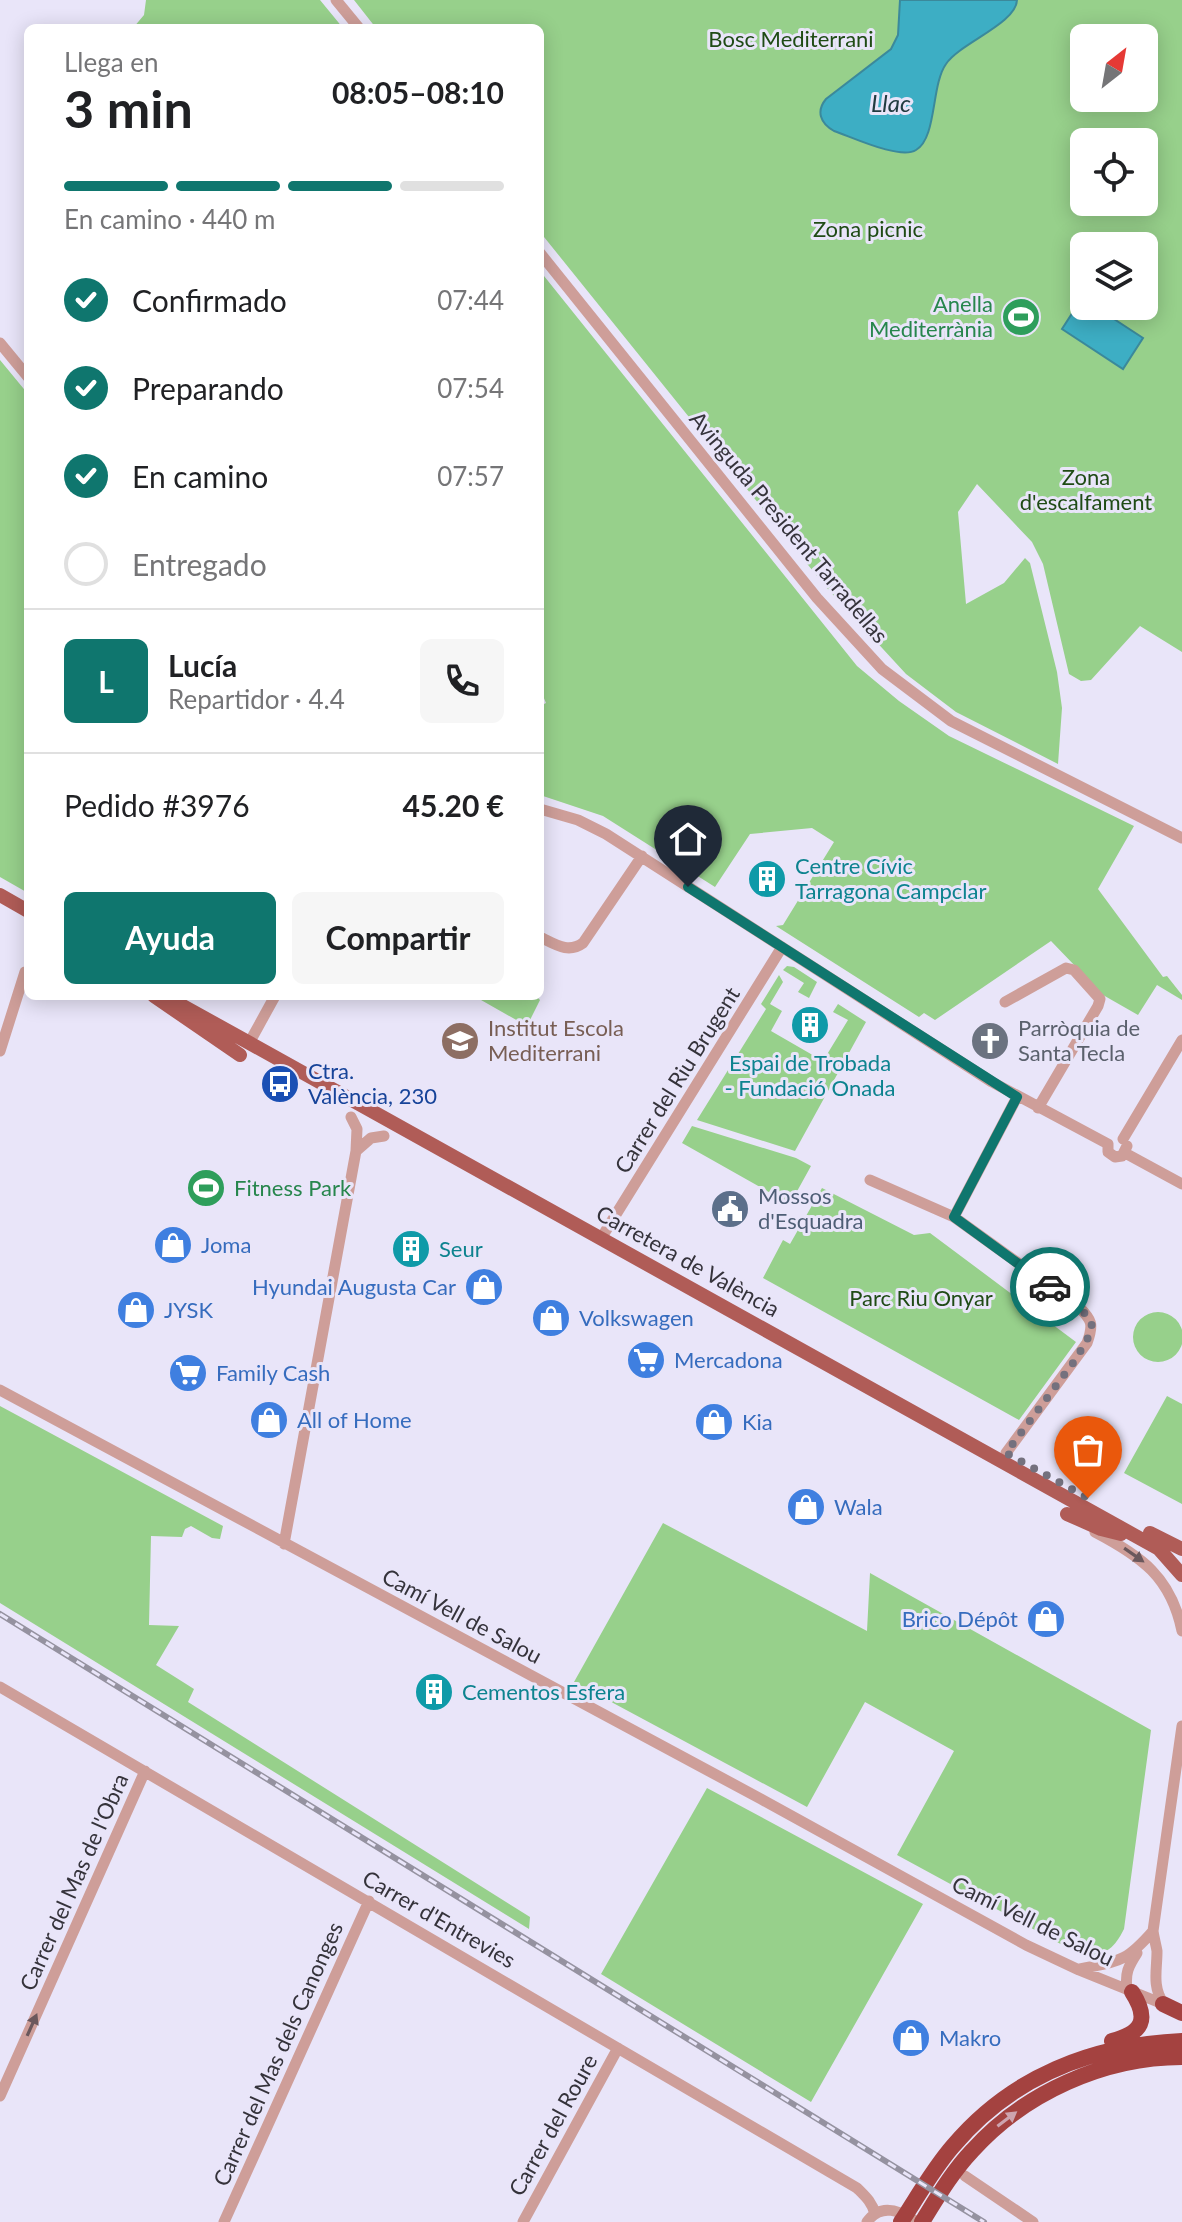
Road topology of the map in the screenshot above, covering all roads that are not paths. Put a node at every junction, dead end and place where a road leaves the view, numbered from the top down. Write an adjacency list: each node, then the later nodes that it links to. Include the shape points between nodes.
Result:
1 (336, 0): 2 (street)
2 (356, 24)
3 (544, 258): 7 (street, Avinguda President Tarradellas, via 817,598 882,669 951,721)
4 (0, 343): 5 (street)
5 (24, 372)
6 (544, 810): 8 (street, via 578,820)
7 (1182, 838)
8 (642, 856): 13 (street, via 583,943 566,949); 14 (street)
9 (0, 895): 11 (main road)
10 (0, 905): 12 (main road)
11 (24, 909)
12 (24, 918)
13 (544, 939)
14 (782, 947): 25 (street); 36 (street, Carrer del Riu Brugent)
15 (24, 975): 23 (street)
16 (160, 1000): 24 (main road)
17 (172, 1000): 40 (main road, Carretera de València)
18 (188, 1000): 21 (main road, Carretera de València)
19 (273, 1000): 21 (street)
20 (1005, 1002): 26 (street, via 1066,968 1100,999)
21 (253, 1036): 36 (main road, Carretera de València)
22 (1182, 1040): 29 (street)
23 (0, 1051)
24 (240, 1055)
25 (1017, 1097): 26 (street); 35 (street)
26 (1038, 1108): 30 (street)
27 (351, 1117): 31 (street, via 357,1129)
28 (384, 1136): 31 (street, via 371,1138)
29 (1123, 1139): 30 (street); 32 (street)
30 (1108, 1144): 32 (street, via 1111,1155)
31 (356, 1151): 41 (street)
32 (1125, 1153): 34 (street)
33 (870, 1180): 35 (street)
34 (1182, 1184)
35 (954, 1217): 38 (street, via 1078,1306 1092,1326 1087,1343)
36 (605, 1232): 38 (main road, Carretera de València)
37 (0, 1390): 41 (street, Camí Vell de Salou)
38 (1006, 1453): 42 (main road, Carretera de València)
39 (1067, 1514): 40 (main road, via 1101,1529); 44 (street, one-way to 44, via 1150,1566 1173,1600)
40 (1133, 1534): 43 (main road, Carretera de València, via 1159,1549)
41 (284, 1544): 52 (street, Camí Vell de Salou)
42 (1182, 1549)
43 (1182, 1575)
44 (1182, 1631)
45 (0, 1687): 47 (street, Carrer d'Entrevies)
46 (1182, 1726): 49 (street)
47 (145, 1771): 48 (street, Carrer d'Entrevies); 60 (street, Carrer del Mas de l'Obra, one-way to 47)
48 (369, 1901): 57 (street, Carrer d'Entrevies); 65 (street, Carrer del Mas dels Canonges)
49 (1153, 1931): 50 (street); 51 (street)
50 (1141, 1945): 52 (street, via 1119,1961); 53 (street, via 1125,1975)
51 (1155, 1969): 53 (street, via 1148,1983); 54 (street)
52 (1079, 1970): 53 (street, Camí Vell de Salou)
53 (1132, 1991): 54 (street, Camí Vell de Salou); 59 (highway, via 1141,2011 1134,2033 1092,2047)
54 (1163, 2004): 55 (highway)
55 (1182, 2013)
56 (1182, 2041): 59 (highway, via 1129,2046)
57 (618, 2048): 62 (street, Carrer d'Entrevies); 66 (street, Carrer del Roure)
58 (1182, 2057): 61 (highway, one-way to 58, via 1005,2119 1062,2084 1119,2066)
59 (1071, 2061): 61 (highway, via 999,2102 955,2144)
60 (0, 2096)
61 (947, 2179): 63 (highway); 67 (highway); 68 (street)
62 (857, 2188): 63 (street, Carrer d'Entrevies, via 869,2191); 64 (street, Carrer d'Entrevies, via 873,2206)
63 (897, 2216): 64 (street, via 881,2210); 67 (street, Carrer d'Entrevies)
64 (871, 2218)
65 (224, 2222)
66 (523, 2222)
67 (920, 2222)
68 (1033, 2222)

